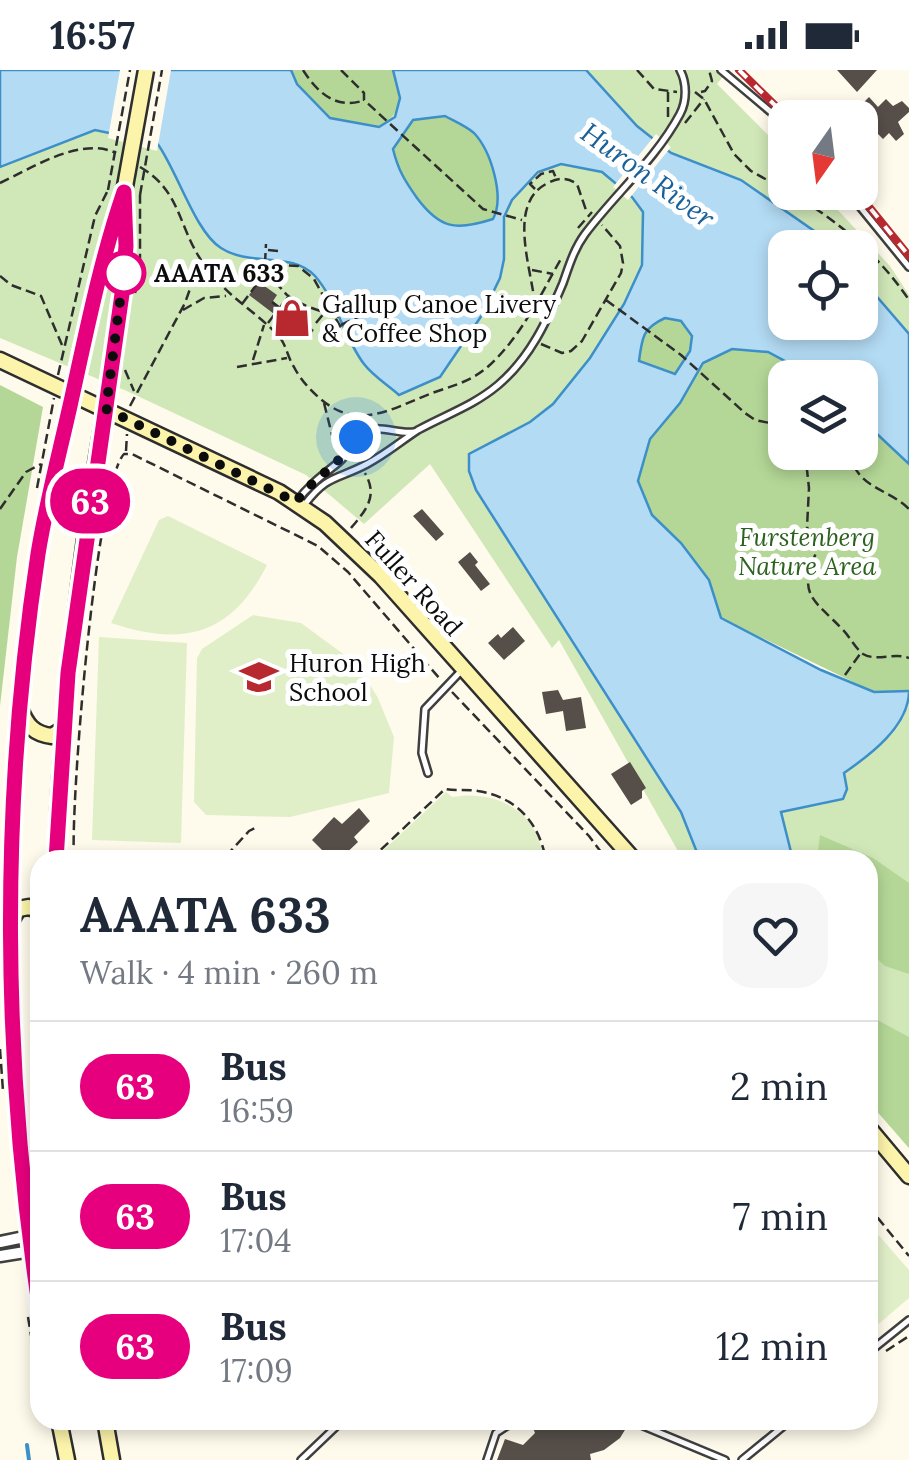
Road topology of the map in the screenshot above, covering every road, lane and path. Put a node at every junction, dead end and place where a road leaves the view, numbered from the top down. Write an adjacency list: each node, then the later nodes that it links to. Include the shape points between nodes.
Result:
1 (130, 70): 21 (path, bridge)
2 (146, 70): 21 (main road, bridge)
3 (162, 70): 22 (path, bridge)
4 (303, 70): 12 (path, via 328,99)
5 (341, 70): 12 (path)
6 (637, 70): 10 (path, via 648,84)
7 (680, 70): 59 (lane, via 684,103 663,140 576,248)
8 (710, 70): 18 (path, via 711,83 696,92 734,154)
9 (721, 70): 13 (lane)
10 (668, 92): 11 (path); 14 (path)
11 (680, 92)
12 (364, 100): 25 (path, via 482,209)
13 (768, 110)
14 (668, 122)
15 (126, 159): 19 (path, via 94,148)
16 (140, 167): 32 (path, via 170,193)
17 (556, 179): 20 (path); 20 (path, via 553,171 541,174 530,184); 27 (path, via 578,184 589,216)
18 (768, 180)
19 (0, 183)
20 (536, 190): 25 (path)
21 (116, 191): 61 (path, via 95,216); 69 (main road); 72 (main road, via 124,262)
22 (140, 196)
23 (817, 210): 42 (path, via 874,255)
24 (863, 210): 34 (lane)
25 (522, 220): 35 (path)
26 (601, 224): 41 (path, via 617,240 624,262)
27 (576, 233)
28 (266, 244): 29 (path)
29 (266, 250): 30 (path); 33 (path)
30 (278, 251)
31 (564, 254): 36 (path)
32 (200, 260): 40 (path); 49 (path)
33 (265, 264): 38 (path); 48 (path, via 298,266)
34 (909, 267)
35 (532, 270): 36 (path); 46 (path)
36 (554, 274): 46 (path)
37 (0, 276): 61 (path, via 40,296)
38 (260, 280): 39 (path, via 275,281); 44 (path)
39 (288, 296): 47 (path); 50 (path)
40 (230, 297): 44 (path); 49 (path, via 204,298)
41 (606, 300): 59 (path, via 571,352 551,351); 74 (path, via 755,420)
42 (909, 300)
43 (272, 302): 47 (path)
44 (241, 305): 55 (path)
45 (340, 306): 53 (path, via 349,301 352,309)
46 (534, 306): 73 (path, via 511,342 473,380 403,408)
47 (279, 308): 51 (path); 55 (path)
48 (330, 308): 50 (path); 53 (path)
49 (182, 310): 68 (path)
50 (326, 312): 54 (path)
51 (286, 313)
52 (358, 317): 57 (path)
53 (336, 318): 57 (path)
54 (316, 323)
55 (265, 324): 63 (path); 65 (path)
56 (362, 325): 58 (path)
57 (340, 326): 58 (path)
58 (344, 334): 60 (path)
59 (536, 341): 76 (lane, via 488,392)
60 (333, 345)
61 (63, 347): 62 (path)
62 (62, 358)
63 (289, 358): 65 (path); 73 (path, via 328,405)
64 (0, 360): 69 (main road, Fuller Road)
65 (252, 363): 66 (path)
66 (236, 367)
67 (126, 372): 68 (path)
68 (136, 393): 71 (path)
69 (72, 394): 72 (main road, Fuller Road); 91 (main road, via 40,544)
70 (53, 402): 75 (path)
71 (130, 404)
72 (106, 409): 81 (main road, Fuller Road); 92 (main road)
73 (362, 416): 77 (path, via 342,434)
74 (768, 422)
75 (49, 424)
76 (416, 431): 81 (lane, via 392,451 326,480); 81 (lane, via 374,429 356,437)
77 (344, 449)
78 (42, 464): 82 (path, via 26,472)
79 (807, 470): 86 (path, via 808,527 817,551 809,588 816,606)
80 (856, 470): 83 (path)
81 (300, 504): 88 (main road, Fuller Road, via 381,576)
82 (0, 509)
83 (909, 509)
84 (336, 546): 85 (path)
85 (328, 554): 90 (path); 96 (path, via 125,447 96,577)
86 (861, 653): 87 (path); 89 (path)
87 (909, 658)
88 (462, 670): 90 (lane); 101 (main road, Fuller Road)
89 (844, 675)
90 (446, 686): 93 (lane, via 424,709); 100 (path)
91 (20, 708): 92 (main road, via 35,732 52,736); 103 (main road)
92 (62, 730): 95 (main road)
93 (428, 773)
94 (257, 827): 97 (path)
95 (56, 850)
96 (74, 850)
97 (231, 850)
98 (381, 850): 99 (path, via 446,789 510,800 534,824)
99 (543, 850)
100 (600, 850)
101 (625, 850)
102 (30, 909): 103 (main road, via 18,909)
103 (10, 924): 104 (main road)
104 (3, 1048): 109 (main road)
105 (878, 1139): 106 (main road)
106 (909, 1176)
107 (878, 1218): 111 (path)
108 (0, 1242): 109 (street)
109 (30, 1244): 110 (street)
110 (0, 1256)
111 (909, 1256)
112 (909, 1320): 114 (lane)
113 (909, 1336): 115 (path)
114 (878, 1345)
115 (884, 1352)
116 (61, 1430): 122 (main road)
117 (106, 1430): 123 (main road)
118 (333, 1430): 124 (lane)
119 (501, 1430): 125 (lane)
120 (653, 1430): 126 (lane)
121 (779, 1430): 127 (lane)
122 (67, 1460)
123 (112, 1460)
124 (302, 1460)
125 (487, 1460)
126 (725, 1460)
127 (742, 1460)

